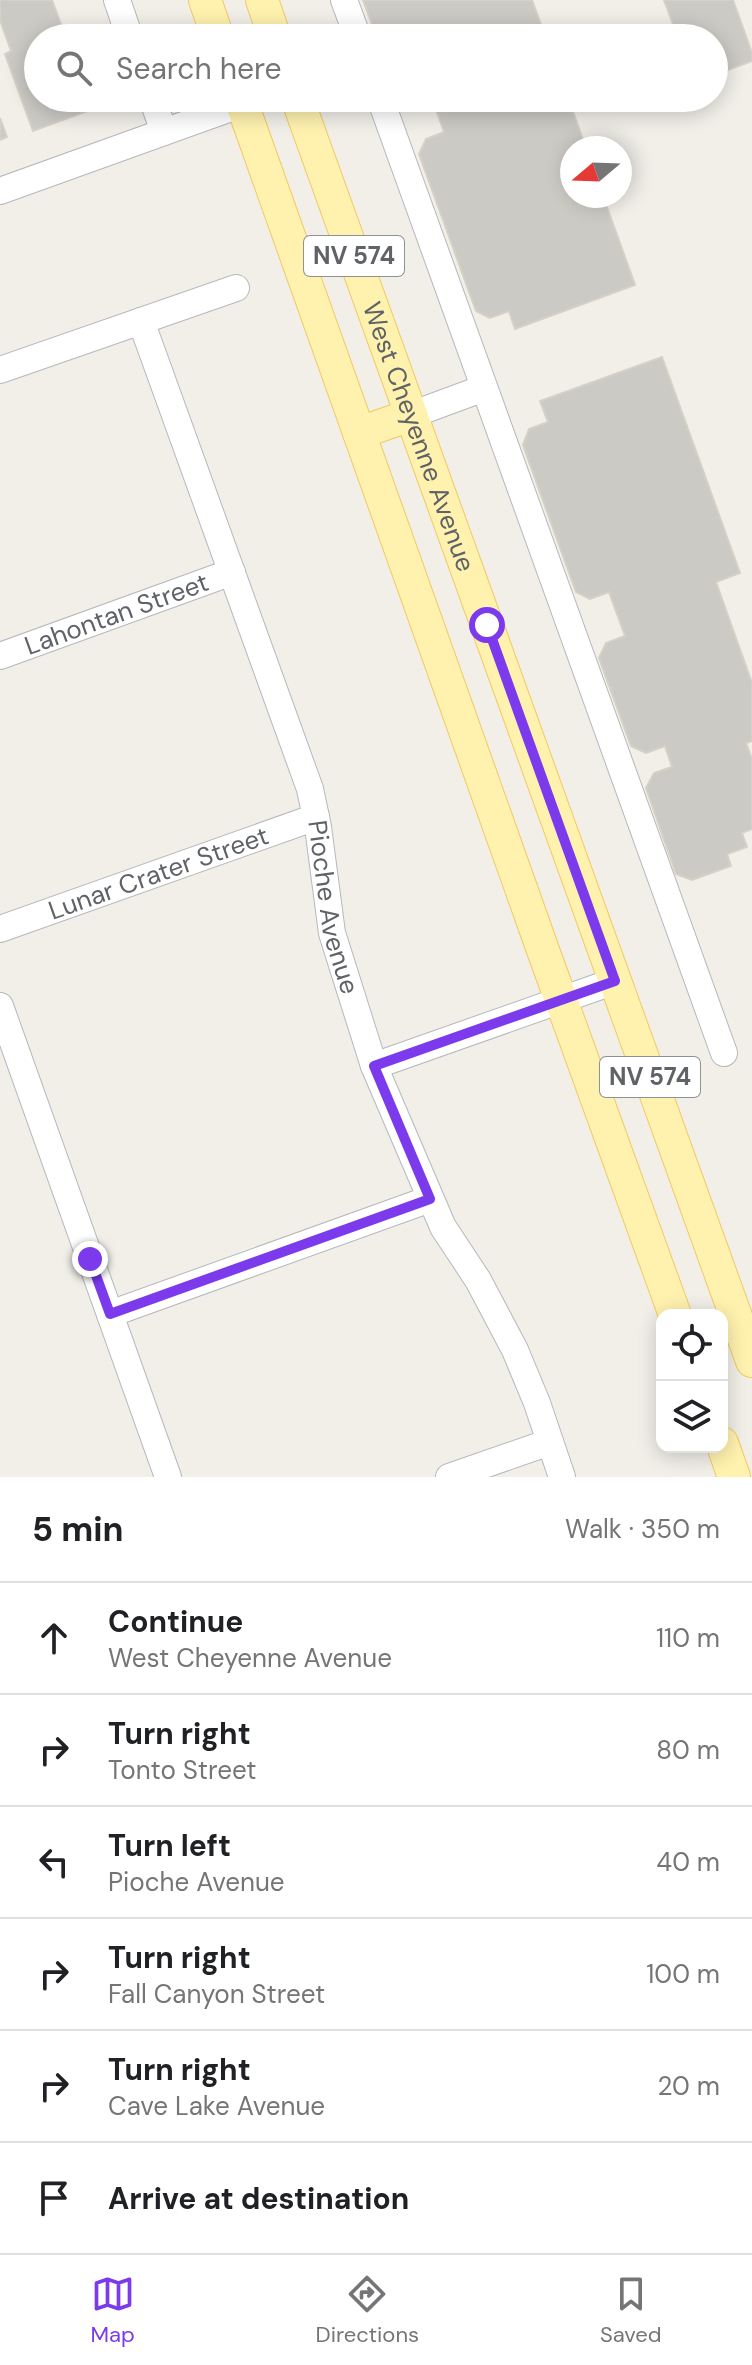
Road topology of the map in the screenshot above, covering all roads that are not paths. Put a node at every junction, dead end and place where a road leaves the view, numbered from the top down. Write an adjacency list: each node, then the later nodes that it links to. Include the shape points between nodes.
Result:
1 (117, 0): 5 (street)
2 (205, 0): 6 (main road)
3 (262, 0): 7 (main road)
4 (344, 0): 8 (street)
5 (125, 24)
6 (213, 24)
7 (270, 24)
8 (353, 24)
9 (157, 112): 14 (street)
10 (214, 112): 14 (street)
11 (245, 112): 21 (main road, West Cheyenne Avenue / NV 574)
12 (302, 112): 20 (main road, West Cheyenne Avenue / NV 574)
13 (385, 112): 19 (street)
14 (164, 132): 15 (street)
15 (0, 191)
16 (236, 288): 17 (street)
17 (141, 321): 18 (street); 22 (street, Pioche Avenue)
18 (0, 370)
19 (484, 388): 20 (street); 29 (street)
20 (411, 415): 21 (main road); 26 (main road, West Cheyenne Avenue / NV 574)
21 (359, 433): 27 (main road, West Cheyenne Avenue / NV 574)
22 (232, 572): 23 (street, Lahontan Street); 24 (street, Pioche Avenue, via 298,752)
23 (0, 656)
24 (316, 817): 25 (street, Lunar Crater Street); 30 (street, Pioche Avenue, via 332,933)
25 (0, 929)
26 (615, 981): 27 (street); 34 (main road, West Cheyenne Avenue / NV 574)
27 (561, 1001): 30 (street); 32 (main road, West Cheyenne Avenue / NV 574)
28 (0, 1006): 33 (street)
29 (724, 1053)
30 (374, 1066): 31 (street, Pioche Avenue)
31 (430, 1199): 33 (street); 35 (street, Pioche Avenue, via 515,1350)
32 (673, 1309)
33 (110, 1314): 37 (street)
34 (752, 1361)
35 (550, 1442): 38 (street); 39 (street, Pioche Avenue)
36 (726, 1453): 40 (main road)
37 (168, 1477)
38 (449, 1477)
39 (562, 1477)
40 (734, 1477)

